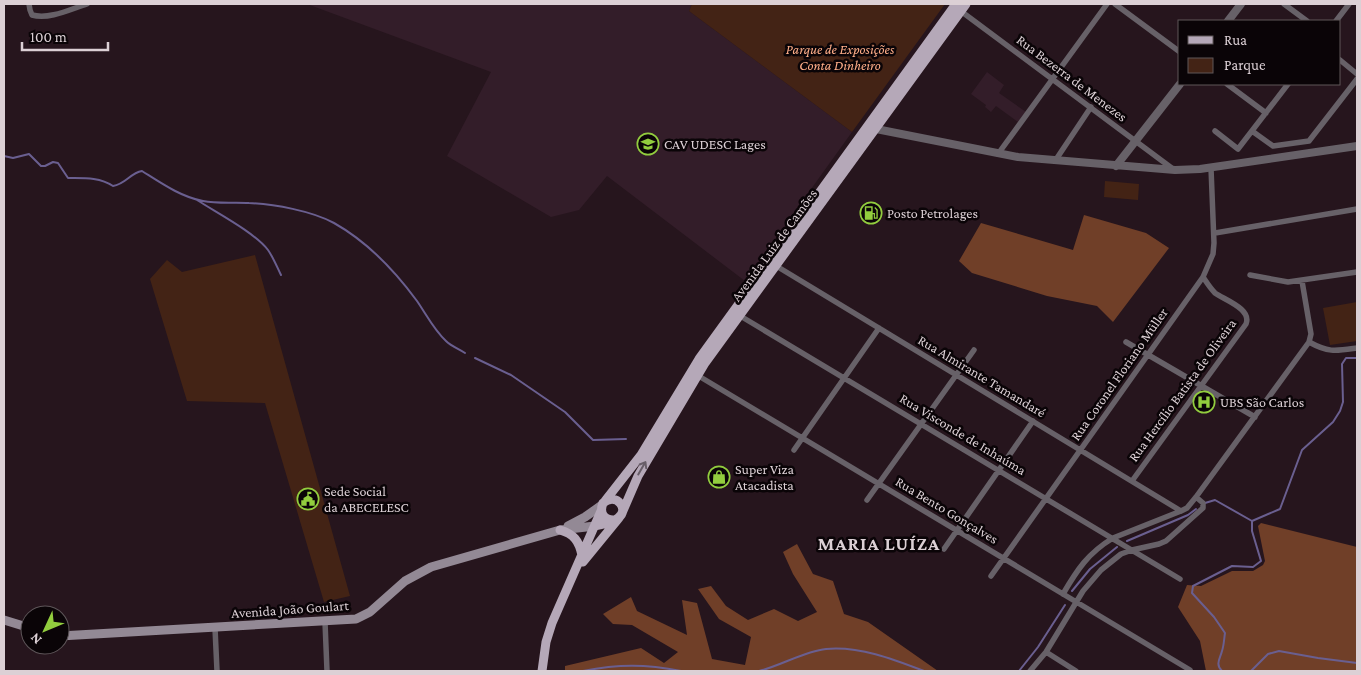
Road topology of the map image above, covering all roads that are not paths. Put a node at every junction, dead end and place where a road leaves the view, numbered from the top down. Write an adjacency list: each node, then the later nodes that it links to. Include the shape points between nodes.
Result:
1 (29, 4): 2 (street, via 32,15 39,17)
2 (87, 4)
3 (1106, 4): 15 (street)
4 (1115, 4): 12 (street)
5 (1241, 4): 9 (street)
6 (1284, 4): 10 (street)
7 (1349, 4): 11 (street)
8 (960, 6): 15 (street, Rua Bezerra de Menezes); 22 (main road, Avenida Luiz de Camões)
9 (1229, 20)
10 (1306, 20)
11 (1337, 20)
12 (1178, 51)
13 (1341, 61): 14 (street)
14 (1357, 74)
15 (1052, 79): 20 (street, Rua Bezerra de Menezes); 27 (street)
16 (1357, 79): 24 (street, via 1309,141 1273,146)
17 (1179, 85): 25 (street)
18 (1228, 85): 21 (street)
19 (1287, 85): 21 (street)
20 (1091, 108): 25 (street, Rua Bezerra de Menezes); 28 (street)
21 (1266, 112): 24 (street)
22 (871, 128): 27 (street); 34 (main road, Avenida Luiz de Camões)
23 (1215, 131): 24 (street, via 1238,149)
24 (1252, 131)
25 (1137, 142): 29 (street); 31 (street, Rua Bezerra de Menezes)
26 (1357, 146): 30 (street)
27 (998, 154): 28 (street)
28 (1055, 161): 29 (street)
29 (1116, 166): 31 (street)
30 (1211, 168): 31 (street); 33 (street, Rua Coronel Floriano Müller)
31 (1175, 170)
32 (1357, 209): 33 (street)
33 (1215, 233): 37 (street, Rua Coronel Floriano Müller, via 1213,254)
34 (772, 264): 39 (main road, Avenida Luiz de Camões); 40 (street, Rua Almirante Tamandaré)
35 (1357, 272): 38 (street)
36 (1250, 275): 38 (street, via 1276,281)
37 (1203, 277): 45 (street, Rua Coronel Floriano Müller); 49 (street, Rua Hercílio Batista de Oliveira, via 1214,292 1244,312 1247,320)
38 (1302, 281): 42 (street, via 1311,334)
39 (736, 314): 46 (main road, Avenida Luiz de Camões); 48 (street, Rua Visconde de Inhaúma)
40 (879, 328): 47 (street, Rua Almirante Tamandaré); 48 (street)
41 (1126, 342): 45 (street)
42 (1309, 342): 43 (street, via 1330,351); 50 (street)
43 (1357, 348)
44 (974, 350): 47 (street)
45 (1148, 355): 49 (street); 55 (street, Rua Coronel Floriano Müller)
46 (694, 373): 53 (street, Rua Bento Gonçalves); 62 (main road, Avenida Luiz de Camões, via 641,455); 64 (main road, Avenida Luiz de Camões, one-way to 46)
47 (956, 375): 51 (street, Rua Almirante Tamandaré); 52 (street)
48 (844, 378): 52 (street, Rua Visconde de Inhaúma); 53 (street)
49 (1201, 386): 50 (street); 57 (street, Rua Hercílio Batista de Oliveira)
50 (1254, 417): 59 (street)
51 (1034, 422): 55 (street, Rua Almirante Tamandaré); 56 (street)
52 (921, 424): 56 (street, Rua Visconde de Inhaúma); 58 (street)
53 (802, 438): 54 (street); 58 (street, Rua Bento Gonçalves)
54 (794, 450)
55 (1080, 450): 57 (street, Rua Almirante Tamandaré); 60 (street, Rua Coronel Floriano Müller)
56 (999, 471): 60 (street, Rua Visconde de Inhaúma); 67 (street)
57 (1132, 481): 63 (street, Rua Almirante Tamandaré)
58 (879, 484): 61 (street); 67 (street, Rua Bento Gonçalves)
59 (1196, 497): 63 (street); 70 (street, via 1203,503 1203,508 1176,533 1159,544)
60 (1046, 498): 68 (street, Rua Visconde de Inhaúma); 72 (street, Rua Coronel Floriano Müller)
61 (867, 500)
62 (603, 506): 64 (main road, via 605,518); 64 (main road, via 612,499 618,501 622,506); 65 (main road, Avenida Luiz de Camões); 66 (main road, Avenida João Goulart)
63 (1181, 511): 68 (street)
64 (619, 517): 65 (main road); 73 (main road, Avenida Luiz de Camões)
65 (595, 526): 66 (main road, Avenida João Goulart); 71 (main road, Avenida Luiz de Camões)
66 (560, 530): 71 (main road, via 574,536); 79 (main road, Avenida João Goulart, via 431,567 405,581 362,617)
67 (957, 530): 69 (street); 72 (street, Rua Bento Gonçalves)
68 (1113, 538): 70 (street, Rua Visconde de Inhaúma); 76 (street, via 1087,557)
69 (944, 549)
70 (1132, 550): 75 (street, Rua Visconde de Inhaúma); 77 (street, via 1121,554 1101,570)
71 (582, 555): 73 (main road, Avenida Luiz de Camões)
72 (1004, 558): 74 (street, Rua Coronel Floriano Müller); 76 (street, Rua Bento Gonçalves)
73 (575, 572): 87 (main road, via 552,623)
74 (991, 576)
75 (1180, 579)
76 (1063, 594): 77 (street, Rua Bento Gonçalves)
77 (1076, 601): 83 (street); 84 (street, Rua Bento Gonçalves)
78 (4, 620): 80 (main road)
79 (324, 622): 81 (main road, Avenida João Goulart); 86 (street)
80 (20, 625)
81 (215, 628): 82 (main road, Avenida João Goulart); 85 (street)
82 (70, 635)
83 (1046, 652): 88 (street); 89 (street)
84 (1190, 670)
85 (217, 671)
86 (326, 671)
87 (542, 671)
88 (1030, 671)
89 (1076, 671)

